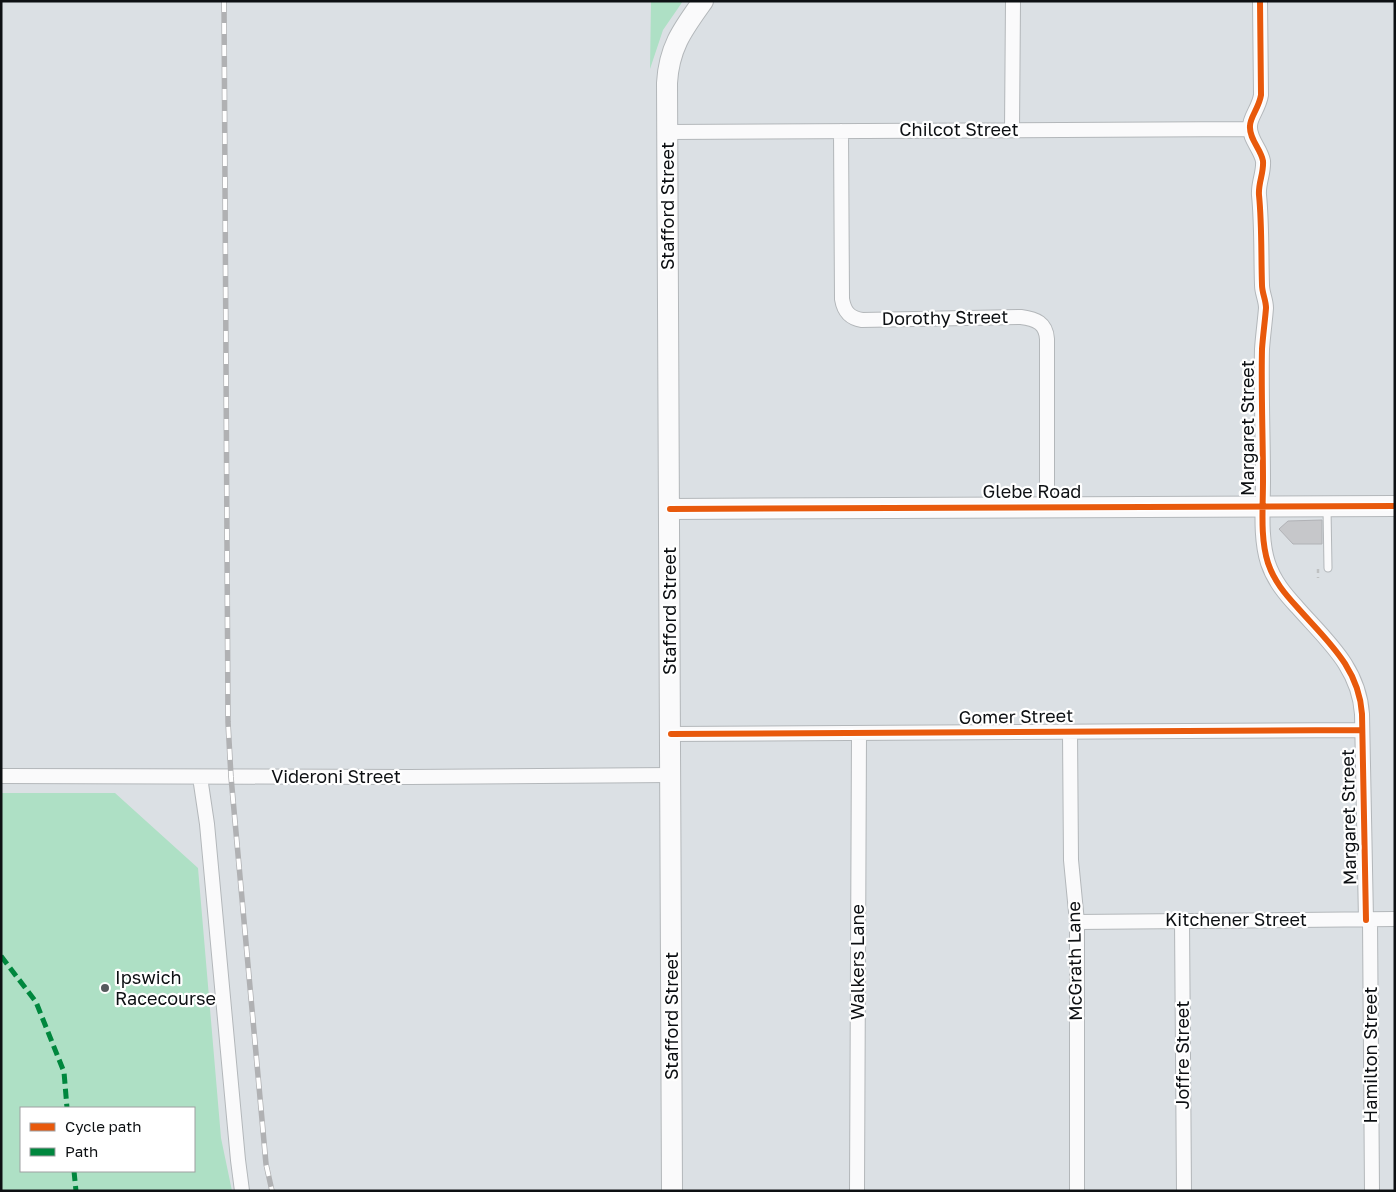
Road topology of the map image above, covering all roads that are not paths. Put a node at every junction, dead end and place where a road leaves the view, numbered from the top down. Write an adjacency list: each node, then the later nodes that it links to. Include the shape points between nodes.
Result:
1 (703, 1): 6 (main road, Stafford Street, via 673,50 668,69)
2 (1013, 1): 5 (street)
3 (1260, 1): 4 (street, via 1260,95)
4 (1250, 129): 5 (street, Chilcot Street); 8 (street, Margaret Street, via 1263,166 1259,188 1262,285 1266,306 1262,349)
5 (1012, 130): 7 (street, Chilcot Street)
6 (668, 132): 7 (street, Chilcot Street); 12 (main road, Stafford Street)
7 (841, 132): 11 (street, Dorothy Street, via 842,299 847,313 862,320 1021,317 1034,319 1044,328 1047,340)
8 (1263, 506): 9 (main road, Glebe Road); 11 (main road, Glebe Road); 14 (street, Margaret Street, via 1265,552 1271,572 1282,590 1342,657 1352,674 1361,699)
9 (1327, 506): 10 (main road, Glebe Road); 13 (lane)
10 (1395, 506)
11 (1047, 507): 12 (main road, Glebe Road)
12 (670, 509): 16 (main road, Stafford Street)
13 (1328, 568)
14 (1362, 730): 15 (street, Gomer Street); 23 (street, Margaret Street)
15 (1070, 732): 17 (street, Gomer Street); 24 (street, McGrath Lane, via 1071,860)
16 (671, 734): 17 (street, Gomer Street); 18 (main road, Stafford Street)
17 (859, 734): 27 (street, Walkers Lane)
18 (671, 775): 20 (street, Videroni Street); 26 (main road, Stafford Street)
19 (1, 776): 20 (street, Videroni Street)
20 (200, 777): 25 (street)
21 (1395, 919): 23 (street, Kitchener Street)
22 (1182, 920): 23 (street, Kitchener Street); 24 (street, Kitchener Street); 29 (street, Joffre Street)
23 (1368, 920): 30 (street, Hamilton Street)
24 (1077, 922): 28 (street, McGrath Lane)
25 (242, 1191)
26 (672, 1191)
27 (857, 1191)
28 (1077, 1191)
29 (1184, 1191)
30 (1372, 1191)

